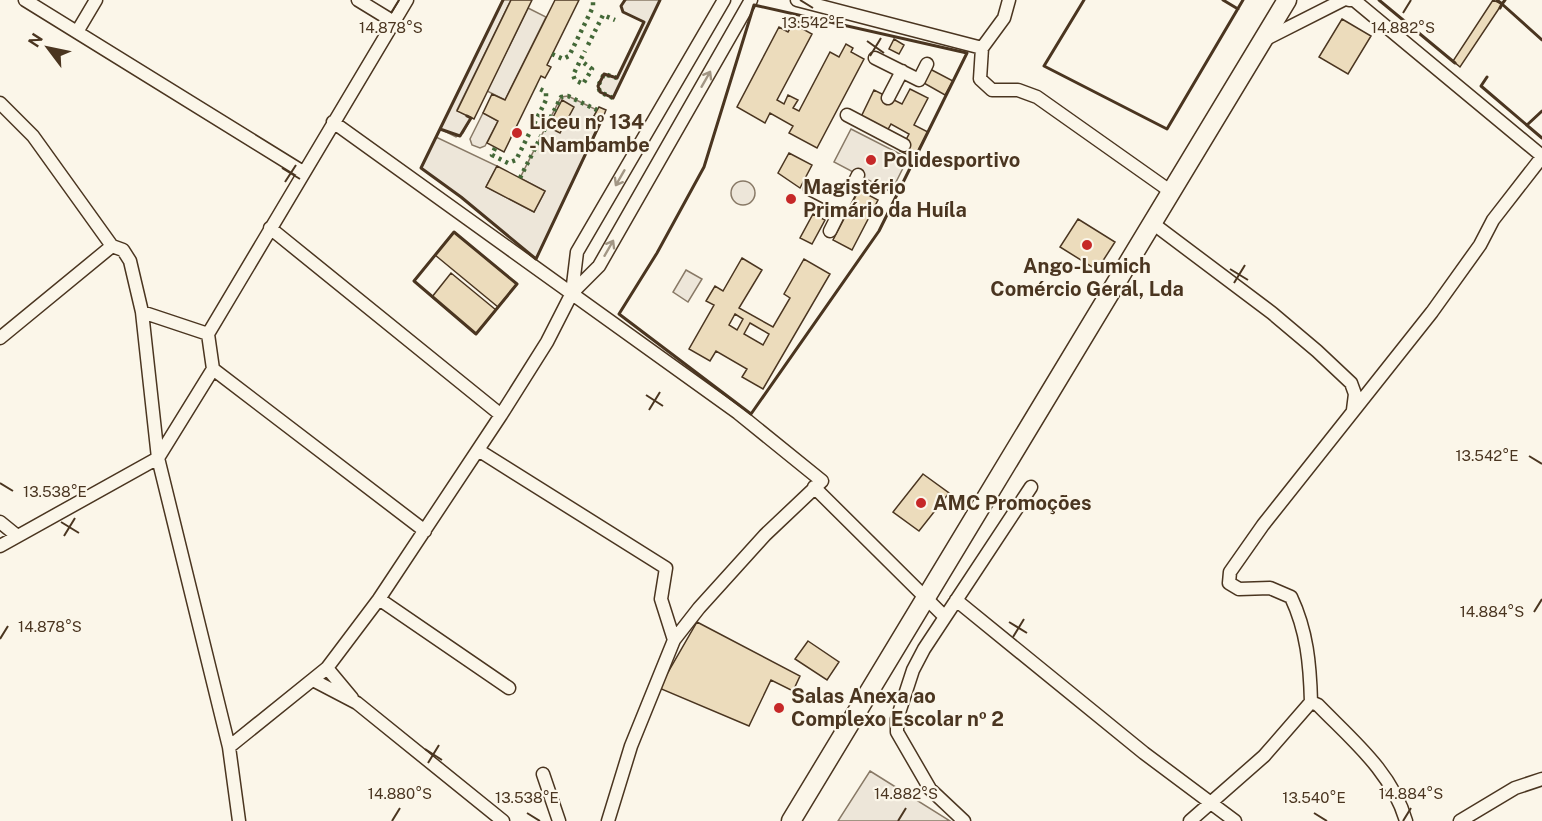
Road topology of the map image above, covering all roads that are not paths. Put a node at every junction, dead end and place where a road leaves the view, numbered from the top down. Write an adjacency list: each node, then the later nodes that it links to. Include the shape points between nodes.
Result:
1 (25, 0): 13 (street)
2 (96, 0): 13 (street)
3 (358, 0): 12 (street)
4 (407, 0): 12 (street)
5 (724, 0): 34 (street, one-way to 34, via 577,252)
6 (751, 0): 34 (street, one-way to 6, via 599,266)
7 (797, 0): 15 (street)
8 (1009, 0): 15 (street, via 1004,18)
9 (1287, 0): 14 (main road)
10 (1343, 0): 14 (street)
11 (1349, 0): 24 (street, via 1354,0)
12 (394, 22): 22 (street)
13 (77, 32): 25 (street)
14 (1262, 41): 28 (main road)
15 (982, 48): 28 (street, via 980,79 992,90 1018,90 1037,97)
16 (876, 58): 18 (street)
17 (927, 64): 18 (street, via 919,80)
18 (902, 71): 19 (street)
19 (888, 98)
20 (0, 103): 33 (street, via 33,136)
21 (847, 115): 23 (street)
22 (333, 122): 25 (street); 34 (street)
23 (904, 145)
24 (1542, 157): 39 (street, via 1493,220 1432,312)
25 (303, 172): 31 (street)
26 (858, 175): 29 (street)
27 (810, 189): 29 (street)
28 (1170, 191): 30 (main road)
29 (843, 206): 32 (street)
30 (1151, 222): 39 (street, via 1317,351 1350,383 1355,394); 50 (main road)
31 (270, 228): 36 (street); 40 (street)
32 (830, 231)
33 (112, 246): 35 (street, via 123,250 130,261); 37 (street)
34 (572, 293): 40 (street, via 547,342); 43 (street, via 738,413 822,481)
35 (142, 312): 36 (street); 42 (street)
36 (208, 334): 38 (street)
37 (0, 338)
38 (213, 369): 42 (street); 46 (street)
39 (1353, 411): 57 (street, via 1230,572 1229,583 1239,589 1270,588 1291,597 1302,618 1310,656)
40 (501, 415): 41 (street)
41 (478, 450): 46 (street); 53 (street, via 666,568 661,599)
42 (158, 458): 47 (street); 59 (street)
43 (814, 487): 50 (street); 53 (street, via 765,535)
44 (1031, 487): 51 (street)
45 (0, 522): 47 (street)
46 (424, 531): 49 (street)
47 (16, 535): 48 (street)
48 (0, 546)
49 (379, 599): 54 (street); 56 (street)
50 (926, 599): 52 (street); 67 (main road)
51 (956, 600): 52 (street); 62 (street)
52 (945, 617): 68 (street, via 913,670 897,719 897,732 930,789)
53 (674, 640): 66 (street, via 631,746)
54 (327, 668): 55 (street); 58 (street)
55 (314, 680): 58 (street); 59 (street)
56 (509, 688)
57 (1311, 702): 62 (street, via 1264,756); 71 (street, via 1392,783)
58 (357, 703): 64 (street)
59 (229, 747): 63 (street)
60 (543, 774): 65 (street)
61 (1542, 779): 72 (street, via 1515,788)
62 (1211, 803): 69 (street); 70 (street)
63 (239, 821)
64 (503, 821)
65 (559, 821)
66 (608, 821)
67 (791, 821)
68 (964, 821)
69 (1190, 821)
70 (1235, 821)
71 (1406, 821)
72 (1460, 821)

